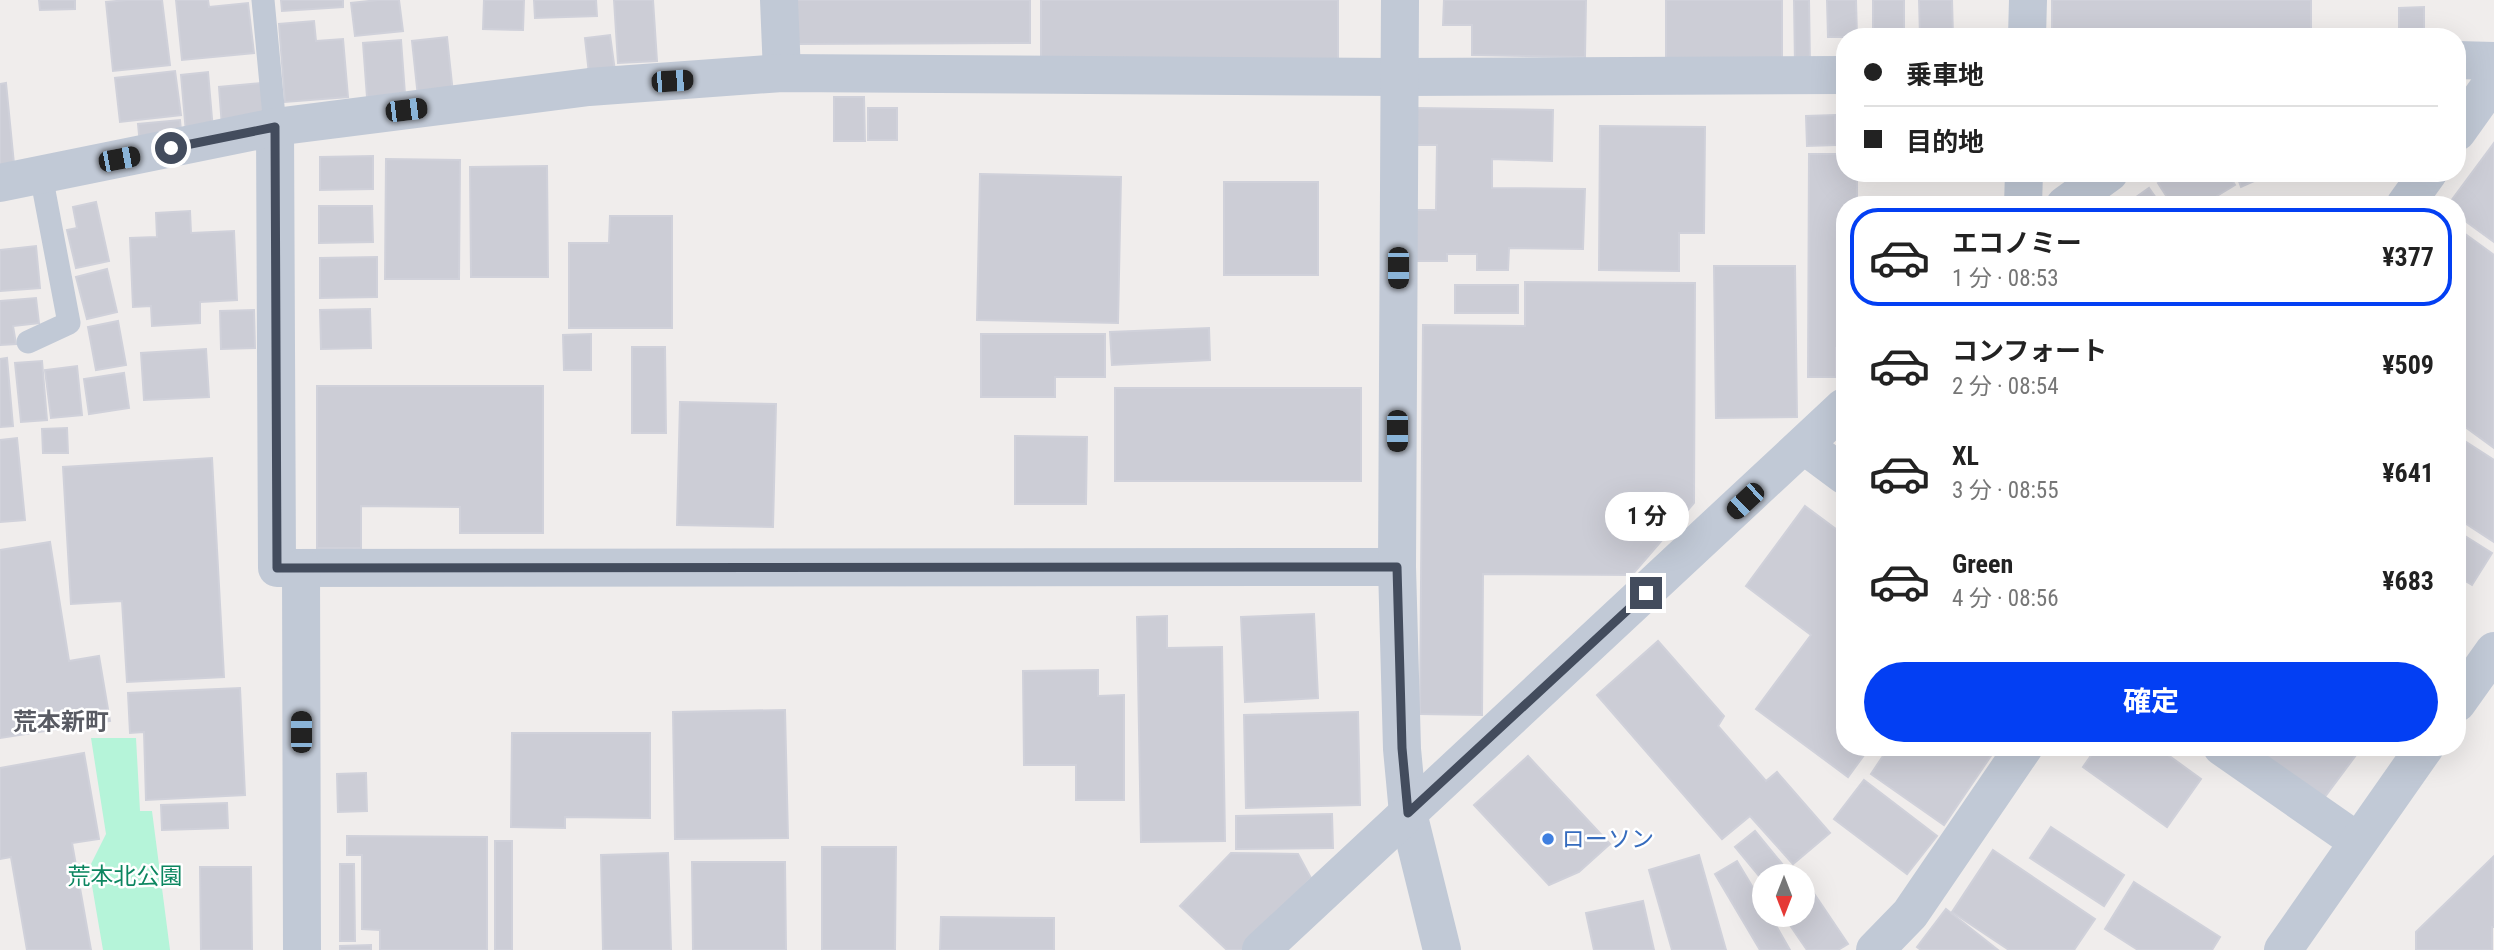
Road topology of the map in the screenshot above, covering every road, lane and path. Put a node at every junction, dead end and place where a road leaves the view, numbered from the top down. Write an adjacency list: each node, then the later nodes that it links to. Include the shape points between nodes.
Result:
1 (263, 0): 13 (lane)
2 (779, 0): 8 (street)
3 (1400, 0): 10 (street)
4 (2028, 0): 5 (street)
5 (2027, 28)
6 (2466, 60): 7 (street)
7 (2494, 61)
8 (782, 73): 10 (street); 13 (street, via 589,87)
9 (1836, 75): 10 (street)
10 (1398, 77): 22 (street)
11 (2494, 80): 12 (street)
12 (2466, 119)
13 (275, 127): 14 (street); 23 (street, via 277,568)
14 (41, 175): 16 (street); 18 (lane, via 69,323)
15 (2097, 182): 17 (street)
16 (0, 183)
17 (2077, 196)
18 (28, 342)
19 (1836, 415): 20 (street)
20 (1805, 446): 21 (street); 29 (street)
21 (1836, 469)
22 (1397, 567): 23 (street); 29 (street)
23 (301, 568): 31 (street)
24 (2494, 651): 25 (street)
25 (2466, 690)
26 (2018, 756): 34 (street, via 1910,914)
27 (2235, 756): 30 (street)
28 (2418, 756): 30 (street)
29 (1408, 813): 32 (street); 33 (street)
30 (2357, 841): 35 (street)
31 (302, 950)
32 (1261, 950)
33 (1442, 950)
34 (1875, 950)
35 (2283, 950)

